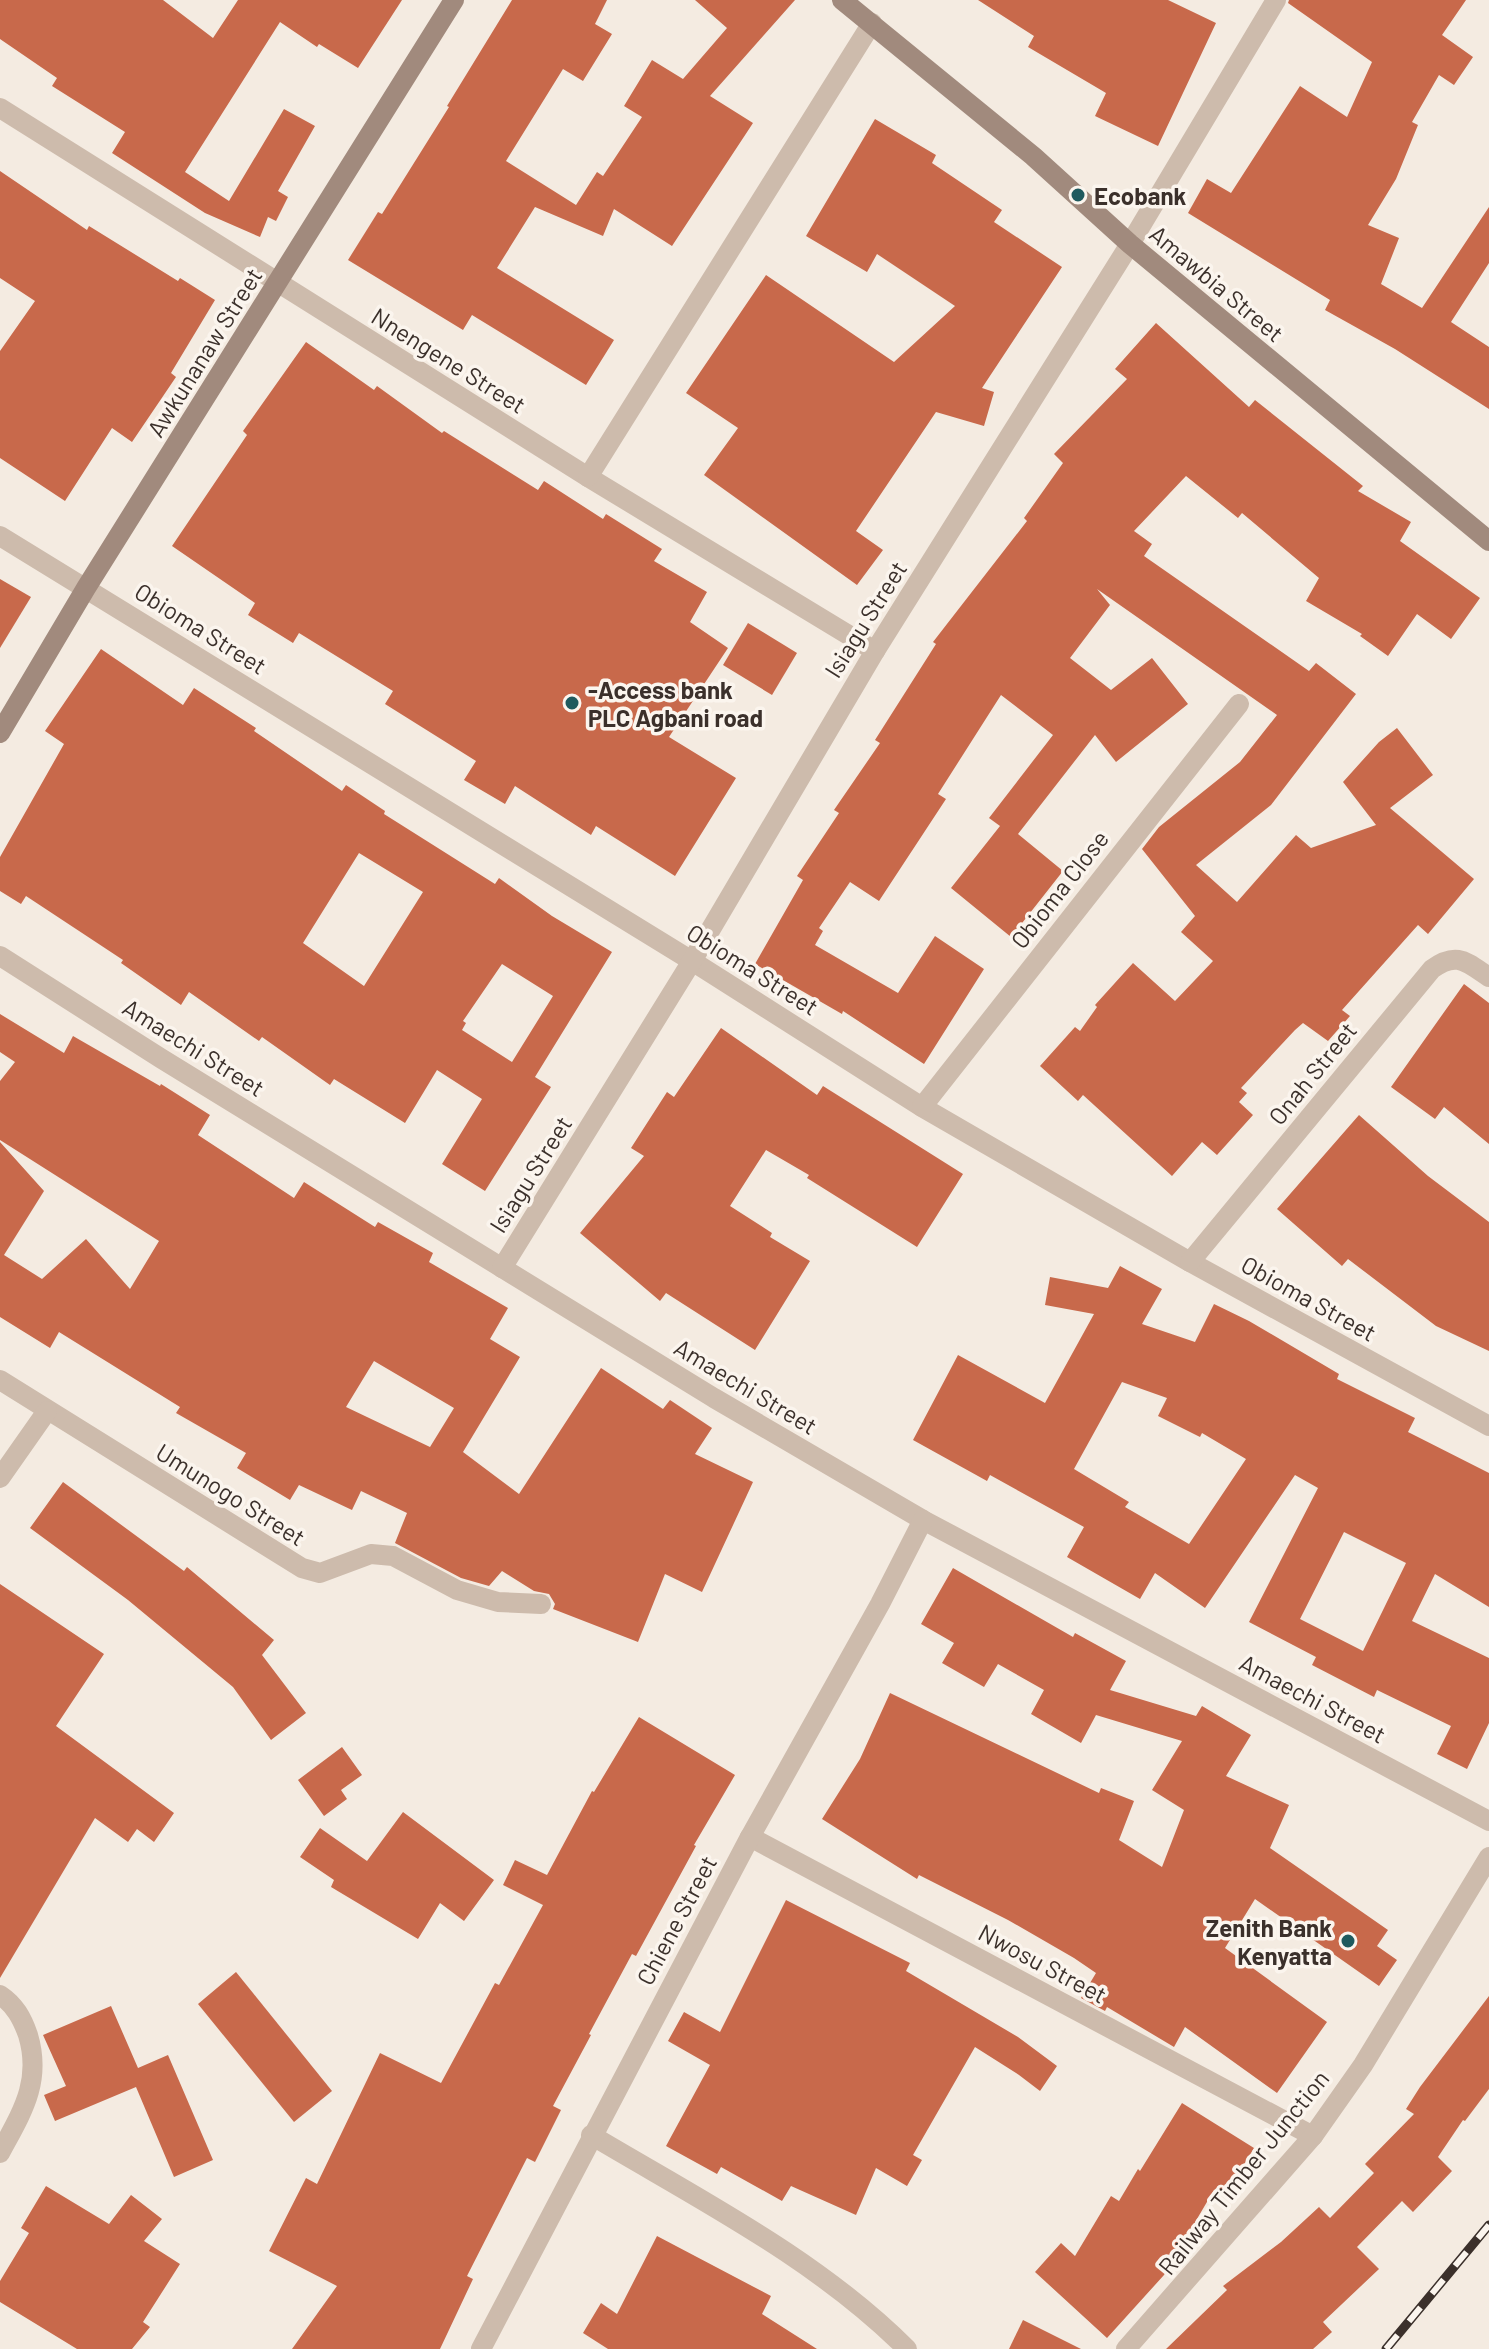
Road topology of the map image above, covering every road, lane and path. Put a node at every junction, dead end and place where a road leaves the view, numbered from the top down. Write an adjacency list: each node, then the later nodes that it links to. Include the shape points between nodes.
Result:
1 (454, 0): 7 (street, Awkunanaw Street)
2 (842, 0): 4 (street, Amawbia Street)
3 (1276, 0): 6 (street, Isiagu Street)
4 (872, 23): 6 (street, Amawbia Street); 8 (street)
5 (0, 108): 7 (street, Nnengene Street)
6 (1130, 244): 10 (street, Amawbia Street); 12 (street, Isiagu Street)
7 (279, 284): 8 (street, Nnengene Street); 11 (street, Awkunanaw Street)
8 (588, 477): 12 (street, Nnengene Street)
9 (0, 536): 11 (street, Obioma Street)
10 (1489, 541)
11 (86, 588): 14 (street, Awkunanaw Street); 16 (street, Obioma Street)
12 (875, 651): 16 (street, Isiagu Street)
13 (1239, 704): 18 (street, Obioma Close)
14 (0, 733)
15 (0, 956): 20 (street, Amaechi Street)
16 (692, 961): 18 (street, Obioma Street); 20 (street, Isiagu Street)
17 (1489, 977): 19 (street, Onah Street, via 1462,959 1445,959 1432,969)
18 (922, 1107): 19 (street, Obioma Street)
19 (1190, 1262): 23 (street, Obioma Street)
20 (502, 1268): 25 (street, Amaechi Street)
21 (0, 1380): 22 (street, Umunogo Street)
22 (47, 1411): 24 (street); 26 (street, Umunogo Street, via 302,1568 320,1573 371,1554 393,1556 457,1590 498,1602)
23 (1489, 1426)
24 (0, 1478)
25 (923, 1520): 27 (street, Amaechi Street); 28 (street, Chiene Street)
26 (541, 1604)
27 (1489, 1821)
28 (750, 1837): 31 (street, Chiene Street); 32 (street, Nwosu Street)
29 (1489, 1857): 32 (street, Railway Timber Junction, via 1363,2065)
30 (0, 1995): 33 (street, via 22,2016 34,2056 34,2076 22,2112)
31 (591, 2135): 34 (street, Chiene Street); 35 (street, via 765,2239 847,2296)
32 (1313, 2136): 36 (street, Railway Timber Junction)
33 (0, 2153)
34 (481, 2349)
35 (907, 2349)
36 (1126, 2349)

